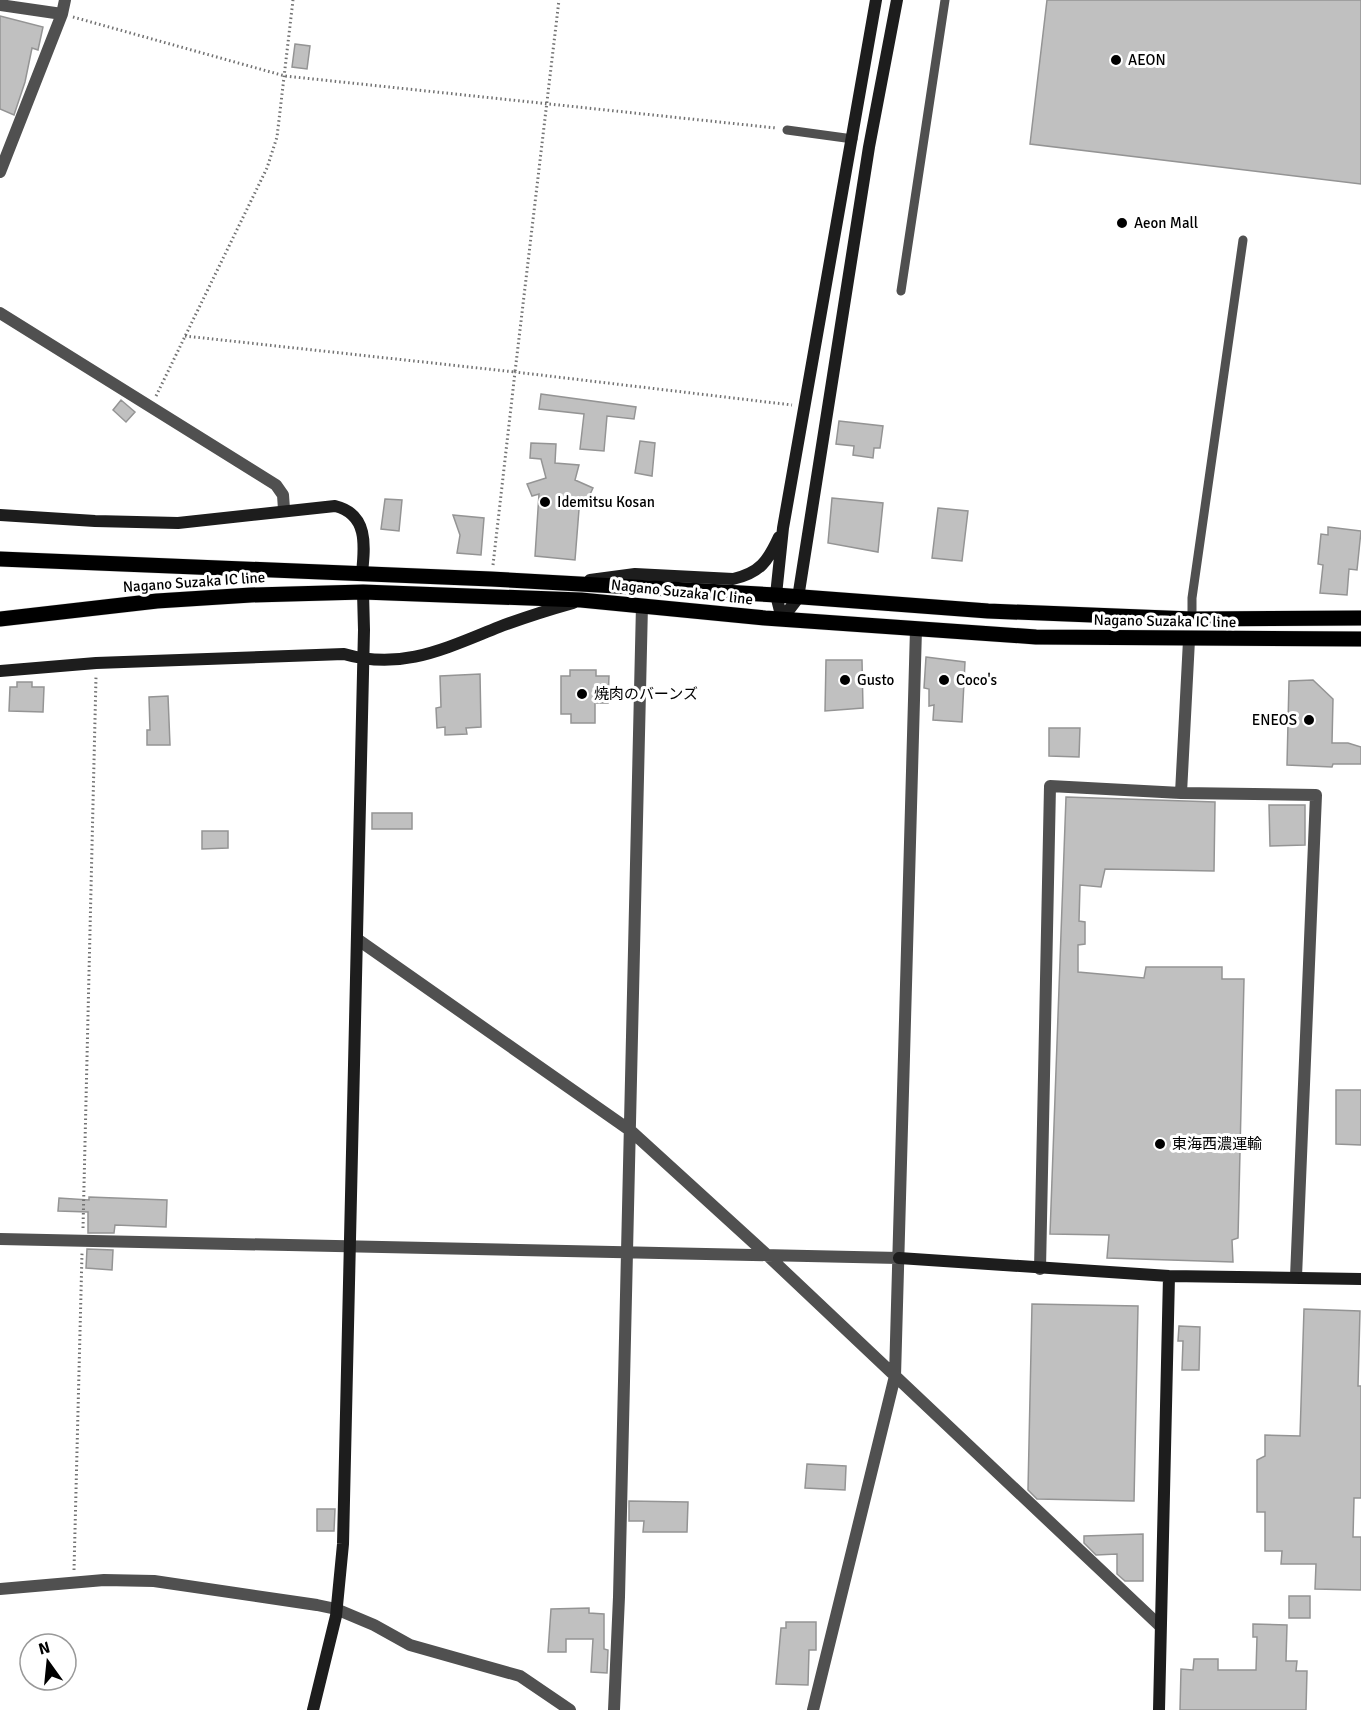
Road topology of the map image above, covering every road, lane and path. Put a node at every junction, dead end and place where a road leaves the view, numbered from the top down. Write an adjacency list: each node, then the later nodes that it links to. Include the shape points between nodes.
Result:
1 (64, 0): 8 (street)
2 (293, 0): 9 (path)
3 (559, 0): 10 (path)
4 (878, 0): 12 (street)
5 (897, 0): 30 (street, via 869,147)
6 (945, 0): 15 (lane)
7 (0, 5): 8 (street)
8 (62, 14): 9 (path); 13 (street)
9 (285, 76): 10 (path); 17 (path, via 277,137 267,168)
10 (547, 102): 11 (path); 18 (path)
11 (787, 130): 12 (lane)
12 (853, 139): 20 (street)
13 (0, 172)
14 (1243, 240): 36 (lane)
15 (901, 291)
16 (0, 313): 19 (street)
17 (185, 336): 18 (path); 19 (path)
18 (515, 372): 20 (path); 26 (path)
19 (149, 407): 21 (street, via 276,485 283,495)
20 (803, 407): 23 (street)
21 (284, 509): 22 (street, via 178,523); 25 (street, via 324,505 346,509 360,524 363,534)
22 (0, 515)
23 (783, 528): 27 (street, via 770,559 744,577 635,574); 29 (street)
24 (0, 559): 25 (main road, Nagano Suzaka IC line)
25 (362, 573): 26 (main road, Nagano Suzaka IC line)
26 (491, 579): 27 (main road, Nagano Suzaka IC line)
27 (565, 583): 29 (main road, Nagano Suzaka IC line)
28 (363, 592): 31 (main road, Nagano Suzaka IC line); 34 (main road, Nagano Suzaka IC line, via 157,601); 40 (street)
29 (776, 595): 30 (main road, Nagano Suzaka IC line); 35 (street)
30 (798, 598): 35 (street); 36 (main road, Nagano Suzaka IC line)
31 (580, 600): 32 (main road, Nagano Suzaka IC line); 40 (street, via 525,617 441,652 406,659)
32 (642, 605): 35 (main road, Nagano Suzaka IC line); 45 (street)
33 (1361, 618): 36 (main road, Nagano Suzaka IC line)
34 (0, 619)
35 (782, 619): 37 (main road, Nagano Suzaka IC line)
36 (1192, 619)
37 (916, 629): 39 (main road, Nagano Suzaka IC line, via 1036,637); 51 (street)
38 (1361, 639): 39 (main road, Nagano Suzaka IC line)
39 (1189, 640): 43 (street)
40 (362, 659): 41 (street, via 344,654); 44 (street)
41 (96, 663): 42 (street); 47 (path)
42 (0, 671)
43 (1181, 793): 52 (street, via 1050,786); 54 (street, via 1316,795)
44 (357, 939): 45 (street); 48 (street)
45 (631, 1131): 49 (street); 50 (street)
46 (0, 1239): 47 (street)
47 (82, 1241): 48 (street); 57 (path)
48 (349, 1246): 49 (street); 59 (street, via 343,1544)
49 (627, 1254): 50 (street); 63 (street)
50 (766, 1254): 51 (street); 56 (street)
51 (899, 1258): 52 (street); 56 (street)
52 (1040, 1269): 53 (street)
53 (1169, 1276): 54 (street); 60 (street)
54 (1296, 1277): 55 (street)
55 (1361, 1279)
56 (896, 1376): 60 (street); 64 (street)
57 (73, 1583): 58 (street); 59 (street, via 154,1581)
58 (0, 1589)
59 (336, 1609): 61 (street); 62 (street, via 410,1645 520,1676)
60 (1160, 1626): 65 (street)
61 (313, 1710)
62 (570, 1710)
63 (614, 1710)
64 (813, 1710)
65 (1159, 1710)

